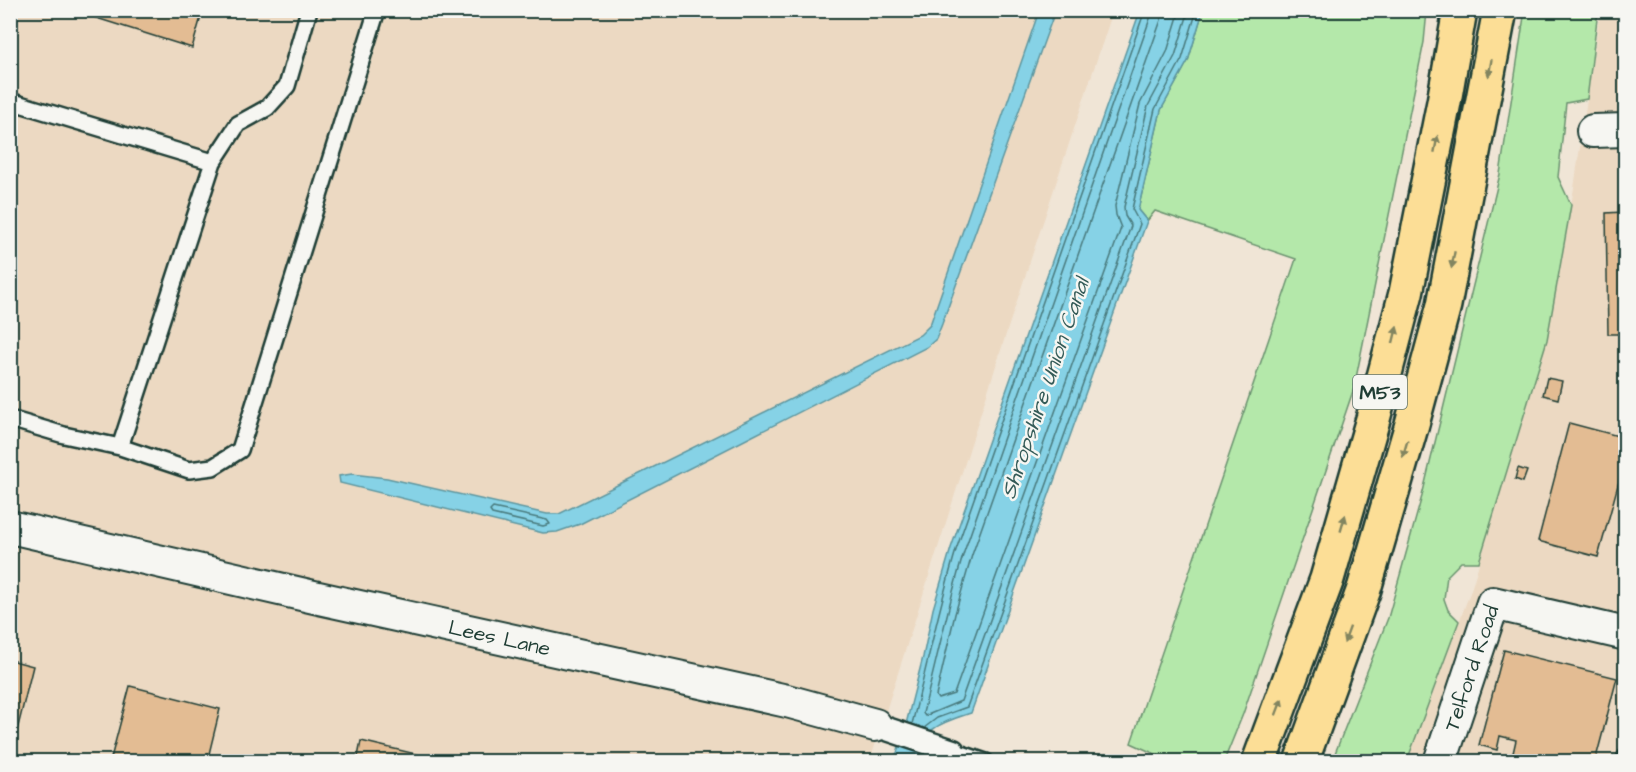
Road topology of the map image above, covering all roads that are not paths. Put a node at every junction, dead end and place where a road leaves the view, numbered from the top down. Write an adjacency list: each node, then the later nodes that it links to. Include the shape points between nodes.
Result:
1 (309, 10): 8 (lane, via 287,86 267,108 238,124)
2 (376, 10): 10 (lane, via 240,450 213,468 189,471)
3 (1460, 10): 17 (highway, M53, one-way to 3, via 1327,579 1373,418 1406,293)
4 (1500, 10): 18 (highway, M53, one-way to 18, via 1444,305 1364,589)
5 (10, 101): 8 (lane)
6 (1626, 130): 7 (street)
7 (1593, 131)
8 (213, 162): 10 (lane)
9 (10, 419): 10 (lane)
10 (120, 447)
11 (10, 527): 13 (street, Lees Lane, via 787,701)
12 (1626, 634): 19 (street, Telford Road, via 1493,603)
13 (875, 725): 14 (street, Lees Lane)
14 (953, 751): 16 (lane, Lees Lane)
15 (1626, 757): 20 (lane)
16 (986, 762)
17 (1259, 762)
18 (1301, 762)
19 (1440, 762)
20 (1624, 762)

